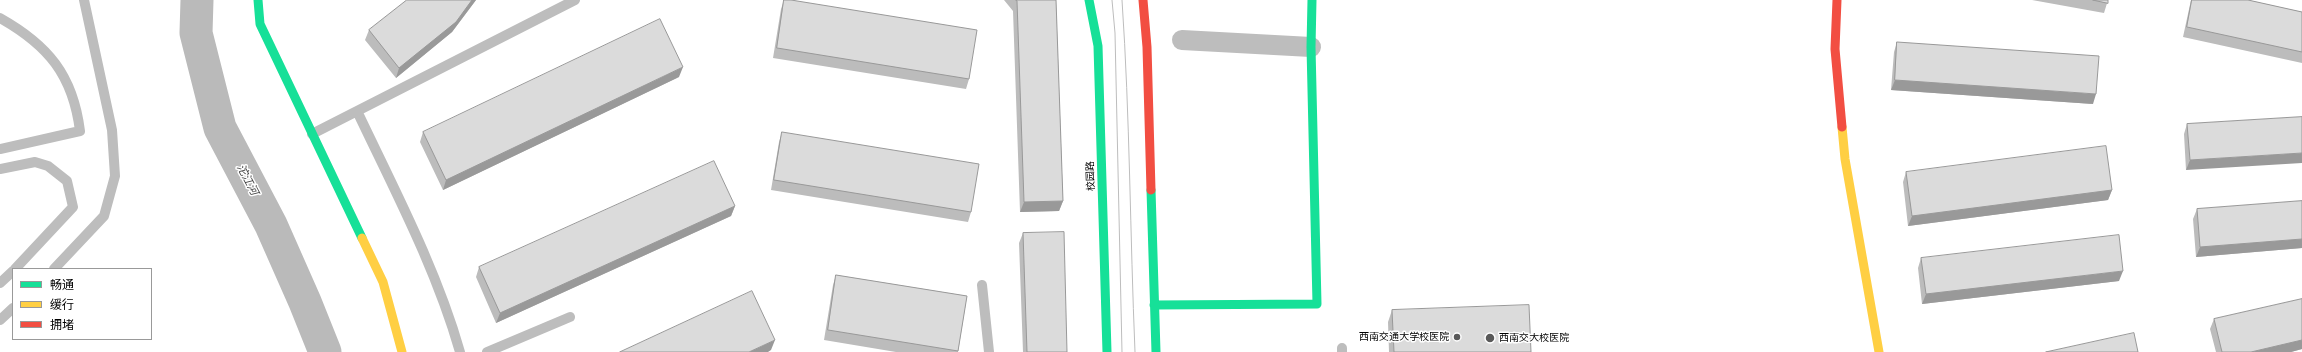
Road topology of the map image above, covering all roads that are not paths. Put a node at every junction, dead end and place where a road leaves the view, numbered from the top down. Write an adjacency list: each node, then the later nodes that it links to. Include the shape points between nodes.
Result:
1 (84, 0): 16 (lane, via 112,130 115,176 104,216)
2 (258, 0): 12 (street, via 260,24)
3 (575, 0): 11 (lane)
4 (1089, 0): 28 (street, 校园路, via 1098,46)
5 (1143, 0): 20 (street, via 1147,47)
6 (1312, 0): 10 (street)
7 (1837, 0): 30 (street, via 1835,49 1845,159)
8 (0, 18): 13 (lane, via 31,37 48,52 65,76 75,102 80,131)
9 (1182, 40): 10 (street)
10 (1310, 47): 20 (street, via 1317,304)
11 (357, 111): 12 (lane); 25 (lane, via 449,313)
12 (312, 134): 24 (street, via 383,282)
13 (0, 149)
14 (0, 169): 15 (lane, via 35,162 48,166 67,181 73,207)
15 (16, 268)
16 (55, 268)
17 (12, 272): 18 (lane)
18 (0, 283)
19 (982, 285): 27 (lane)
20 (1154, 305): 29 (street)
21 (12, 309): 23 (lane)
22 (570, 317): 26 (lane)
23 (0, 320)
24 (402, 352)
25 (460, 352)
26 (487, 352)
27 (989, 352)
28 (1107, 352)
29 (1156, 352)
30 (1879, 352)

